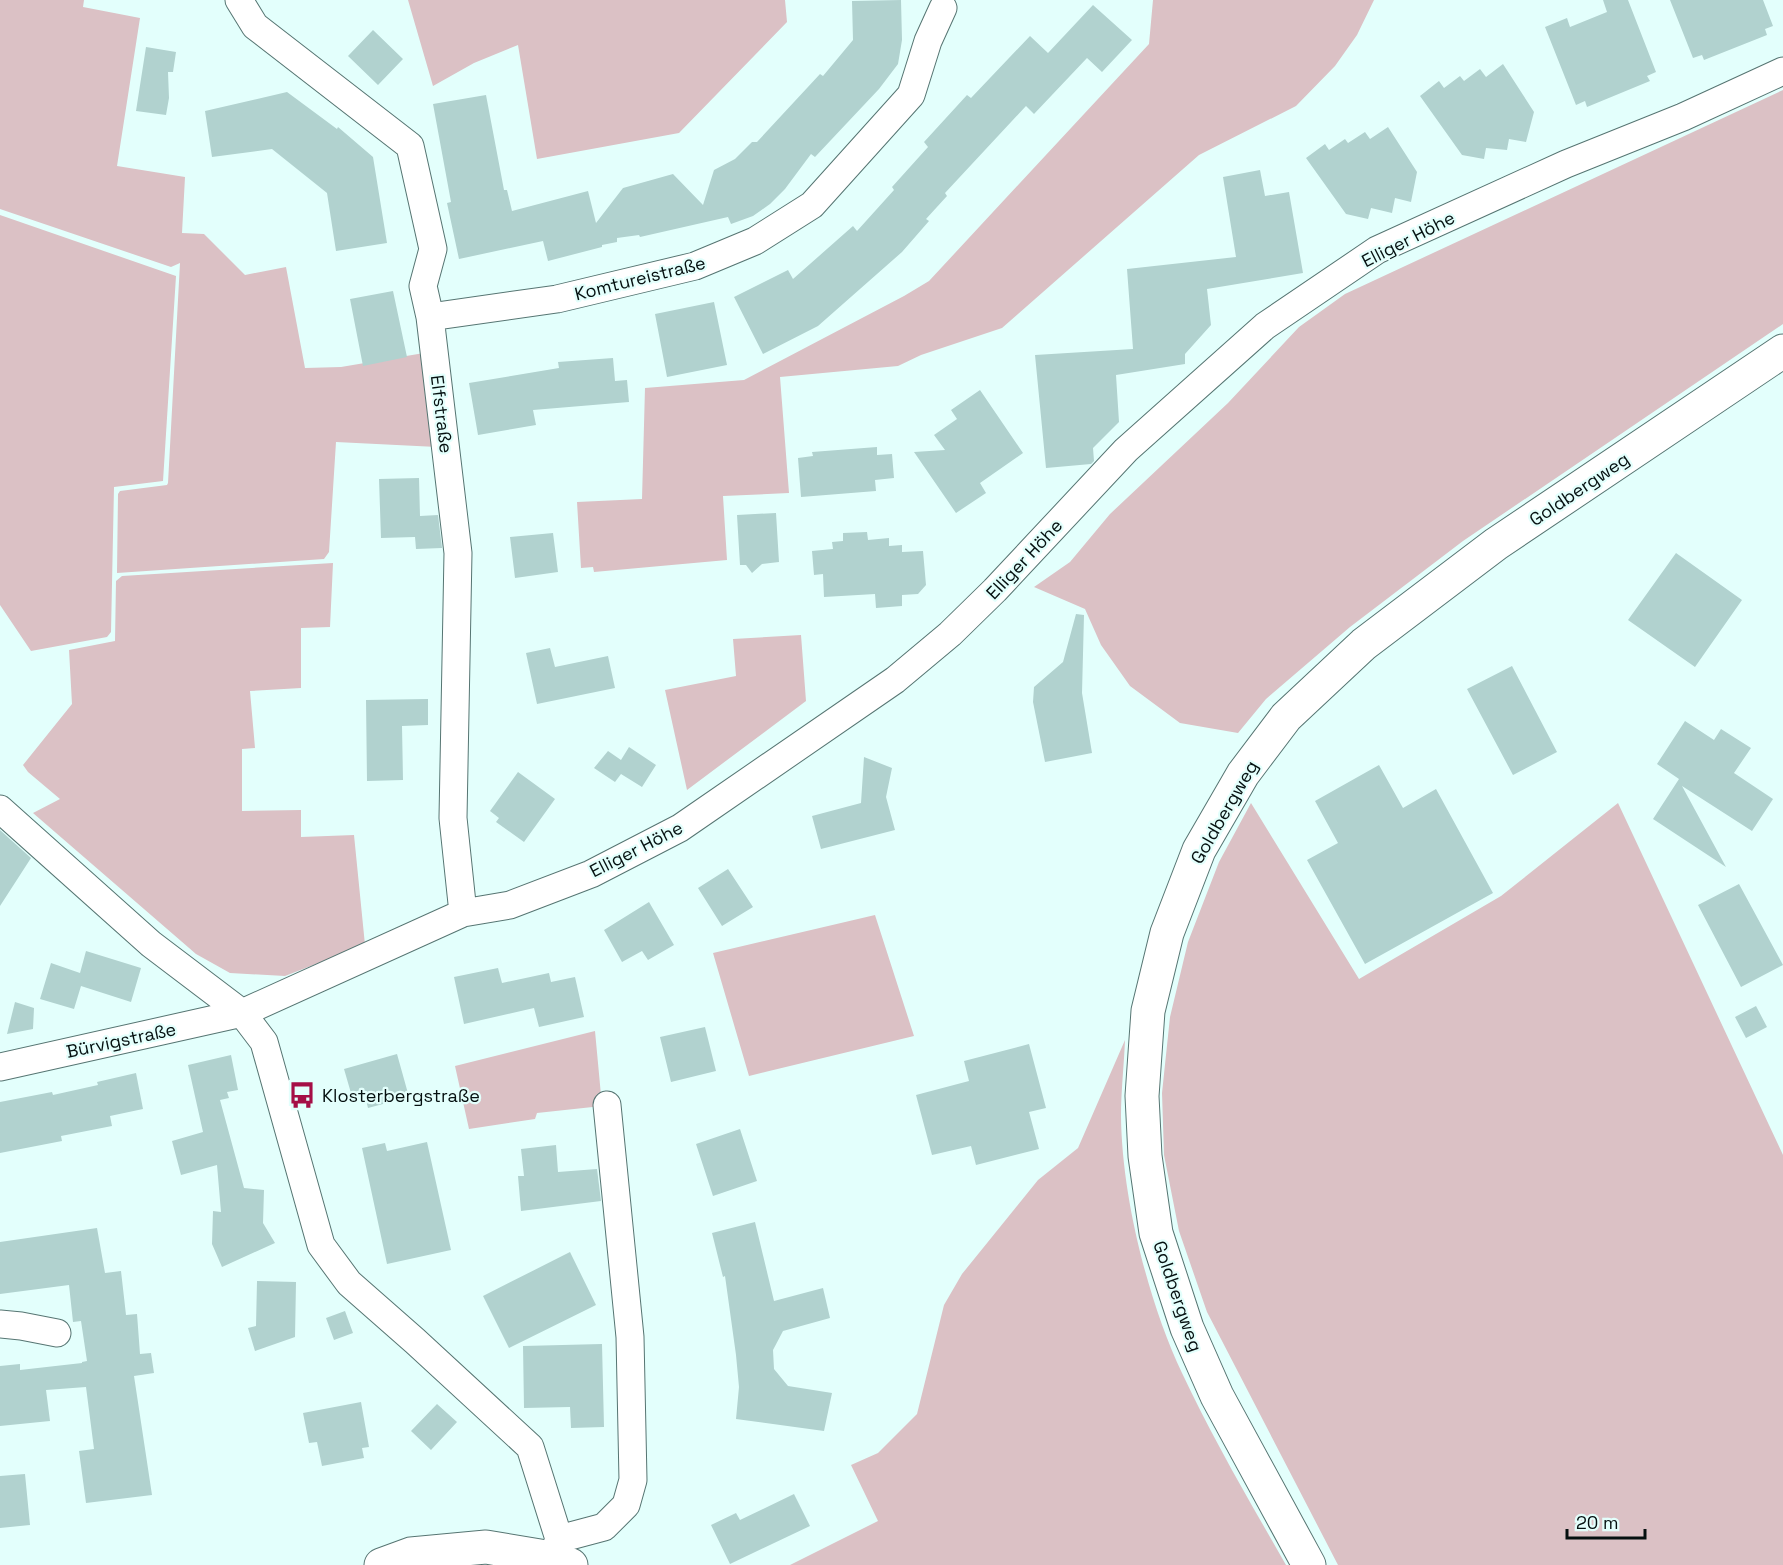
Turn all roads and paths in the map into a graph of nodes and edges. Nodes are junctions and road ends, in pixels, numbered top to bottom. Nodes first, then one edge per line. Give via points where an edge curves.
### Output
1 (239, 0) edge
2 (944, 8) dead end
3 (1783, 71) edge
4 (430, 317) junction
5 (1783, 351) edge
6 (0, 810) edge
7 (463, 913) junction
8 (242, 1013) junction
9 (0, 1067) edge
10 (607, 1105) dead end
11 (0, 1324) edge
12 (57, 1333) dead end
13 (558, 1557) edge
14 (381, 1565) edge
15 (1309, 1565) edge

1 - 4 street, Elfstraße via 255,26 410,146 432,249 423,286
2 - 4 street, Komtureistraße via 928,41 911,95 812,205 755,241 696,266 556,299
3 - 7 street, Elliger Höhe via 1377,250 1265,326 1126,450 995,590 895,680 680,828 591,874 540,894 510,905
4 - 7 street, Elfstraße via 458,553 453,818
5 - 15 street, Goldbergweg via 1496,544 1364,644 1286,717 1243,774 1191,870 1167,933 1148,1011 1142,1096 1145,1156 1156,1233 1187,1328 1217,1396
6 - 8 street via 151,944
7 - 8 street, Elliger Höhe
8 - 9 street, Bürvigstraße
8 - 13 street via 264,1042 321,1245 349,1283 530,1447
10 - 13 street via 630,1337 633,1480 626,1505 604,1527
11 - 12 street
13 - 14 street via 486,1547 411,1554

